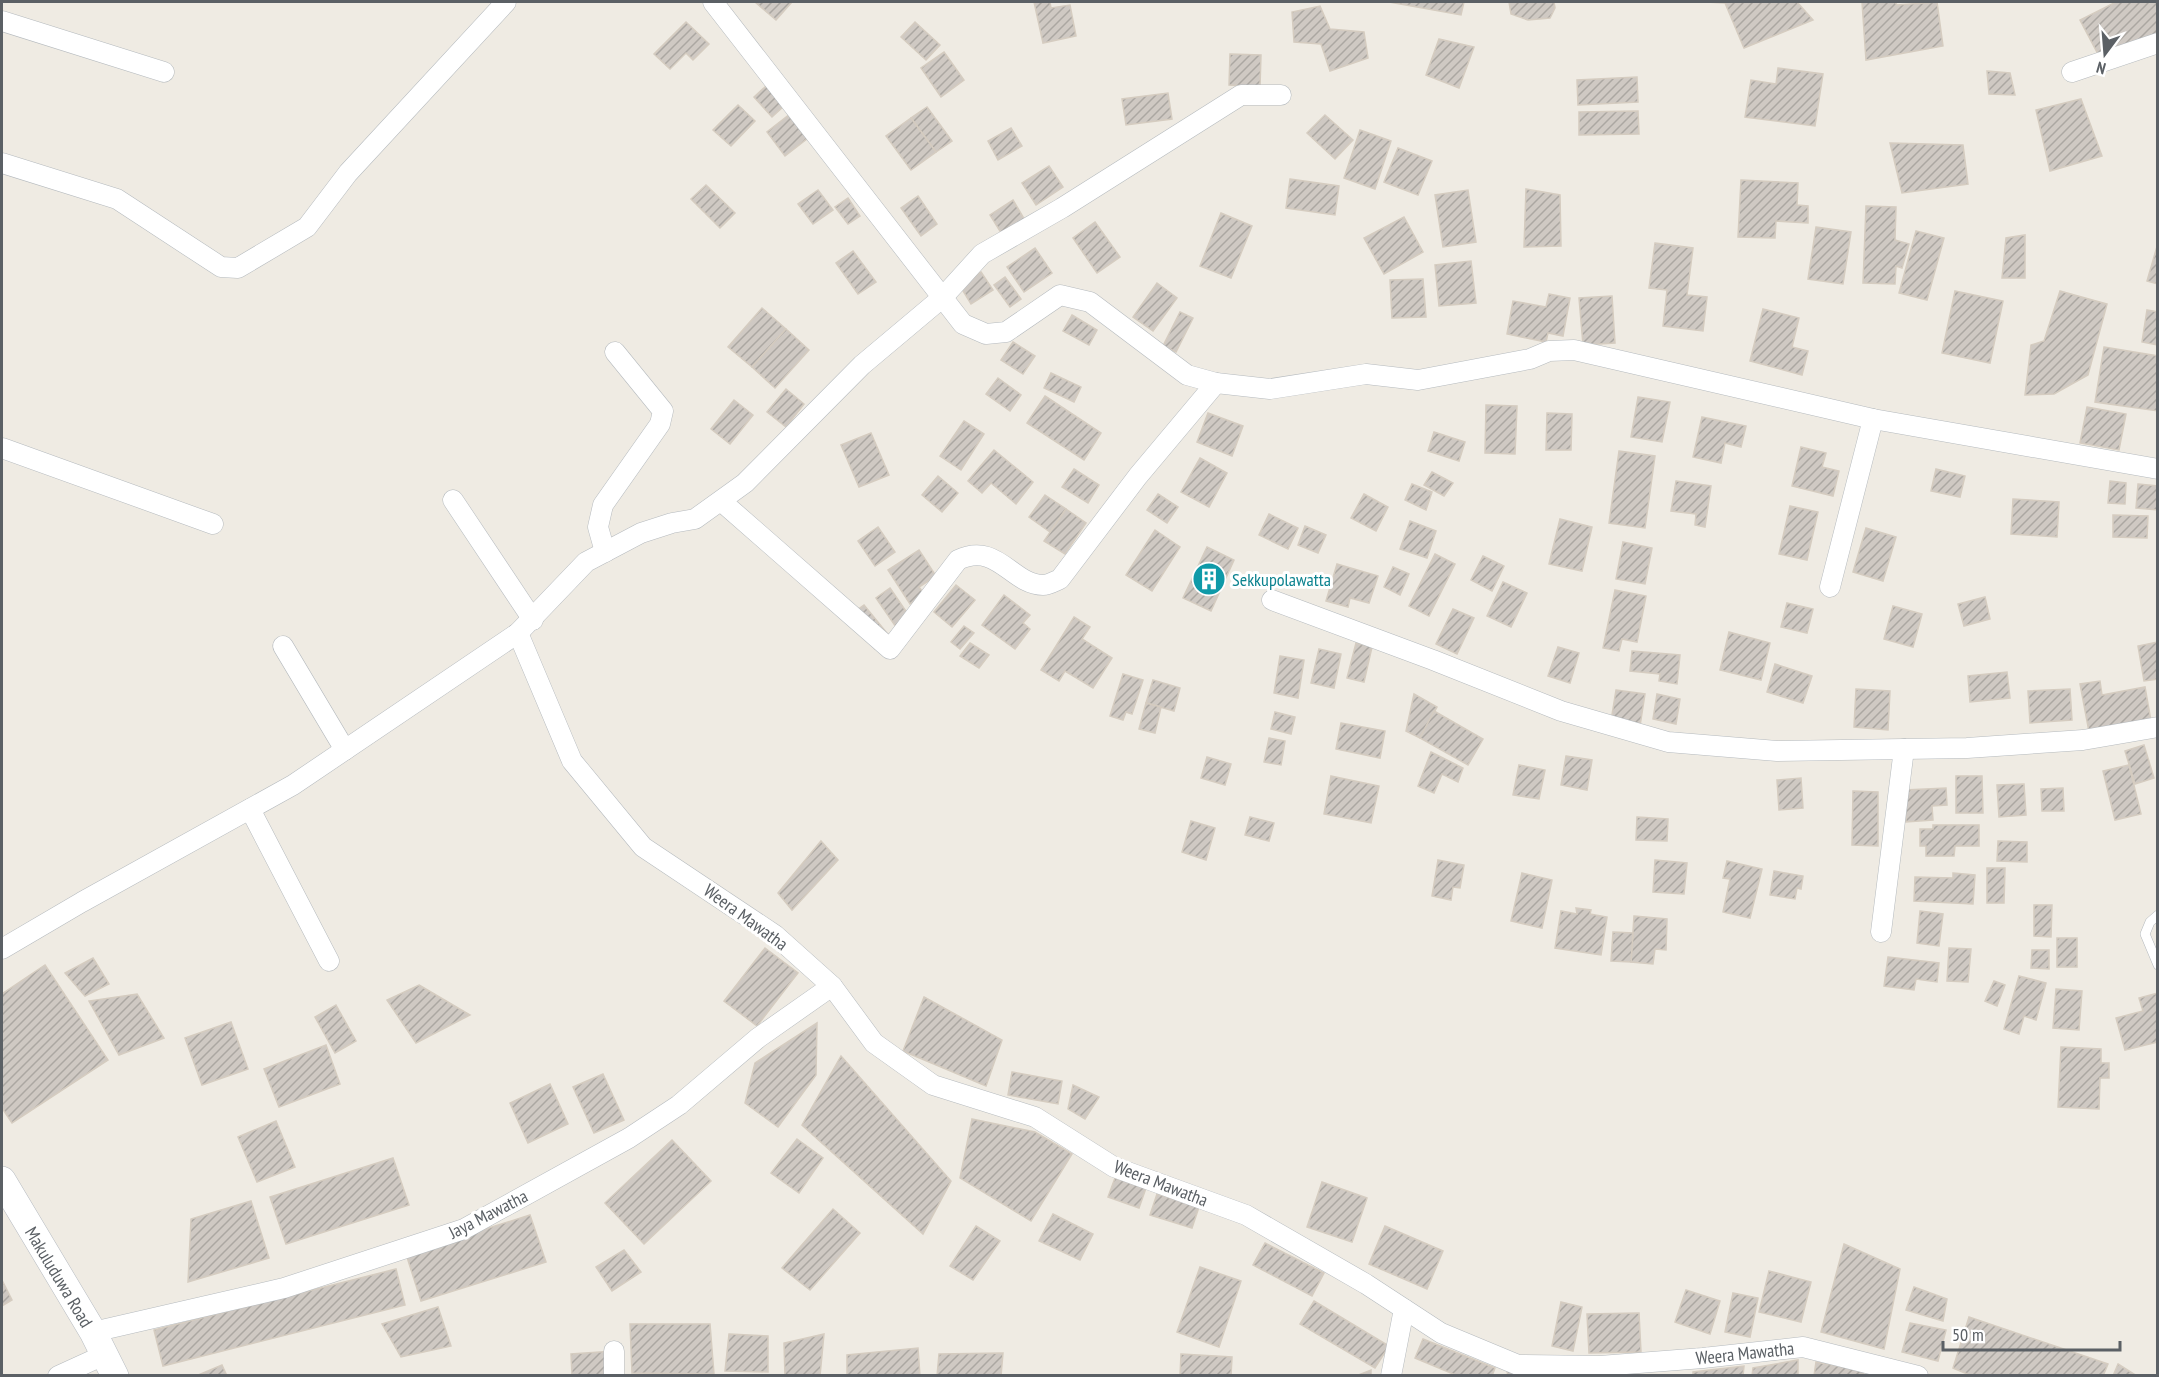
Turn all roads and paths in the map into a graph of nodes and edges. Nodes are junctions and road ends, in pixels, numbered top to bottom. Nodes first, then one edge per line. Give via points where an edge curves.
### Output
1 (506, 2) edge
2 (712, 2) edge
3 (2, 21) edge
4 (2157, 43) edge
5 (164, 72) dead end
6 (2072, 72) dead end
7 (1281, 95) dead end
8 (2, 163) edge
9 (943, 297) junction
10 (615, 352) dead end
11 (1216, 383) junction
12 (1873, 419) junction
13 (2, 448) edge
14 (2157, 469) edge
15 (453, 500) dead end
16 (721, 501) junction
17 (213, 524) dead end
18 (604, 552) junction
19 (1830, 587) dead end
20 (1272, 600) dead end
21 (533, 620) junction
22 (518, 633) junction
23 (283, 646) dead end
24 (2157, 727) edge
25 (1904, 749) junction
26 (345, 750) junction
27 (250, 809) junction
28 (2157, 915) edge
29 (1881, 932) dead end
30 (2, 949) edge
31 (329, 961) dead end
32 (2157, 965) edge
33 (832, 986) junction
34 (2, 1180) edge
35 (1404, 1309) junction
36 (614, 1351) dead end
37 (104, 1354) edge
38 (1608, 1370) edge
39 (58, 1376) edge
40 (614, 1376) edge
41 (1391, 1376) edge
42 (1918, 1376) edge

1 - 8 street via 348,173 307,227 238,268 221,267 117,199
2 - 9 street
3 - 5 street
4 - 6 street
7 - 9 street via 1240,95 982,254
9 - 11 street via 963,324 986,334 1006,332 1060,295 1090,302 1187,375
9 - 16 street via 862,365 745,483
10 - 18 street via 663,411 660,424 603,505 598,527
11 - 12 street via 1270,389 1366,374 1418,380 1549,351 1574,350
11 - 16 street via 1138,476 1060,579 1045,585 1034,584 987,556 970,554 958,560 890,649
12 - 14 street
12 - 19 street
13 - 17 street
15 - 21 street
16 - 18 street via 695,519 641,533
18 - 21 street via 586,562
20 - 25 street via 1561,711 1668,742 1777,751
21 - 22 street
22 - 26 street
22 - 33 street, Weera Mawatha via 572,761 643,847 775,934
23 - 26 street
24 - 25 street via 2083,740
25 - 29 street
26 - 27 street
27 - 30 street
27 - 31 street
28 - 32 lane via 2145,934
33 - 35 street, Weera Mawatha via 874,1043 933,1085 1035,1117 1114,1167 1246,1215
33 - 37 street, Jaya Mawatha via 758,1038 680,1105 629,1138 464,1229
34 - 37 street, Makuluduwa Road
35 - 38 street, Weera Mawatha via 1441,1333 1518,1365
35 - 41 street
36 - 40 street
37 - 39 street, Jaya Mawatha
38 - 42 street, Weera Mawatha via 1803,1347

